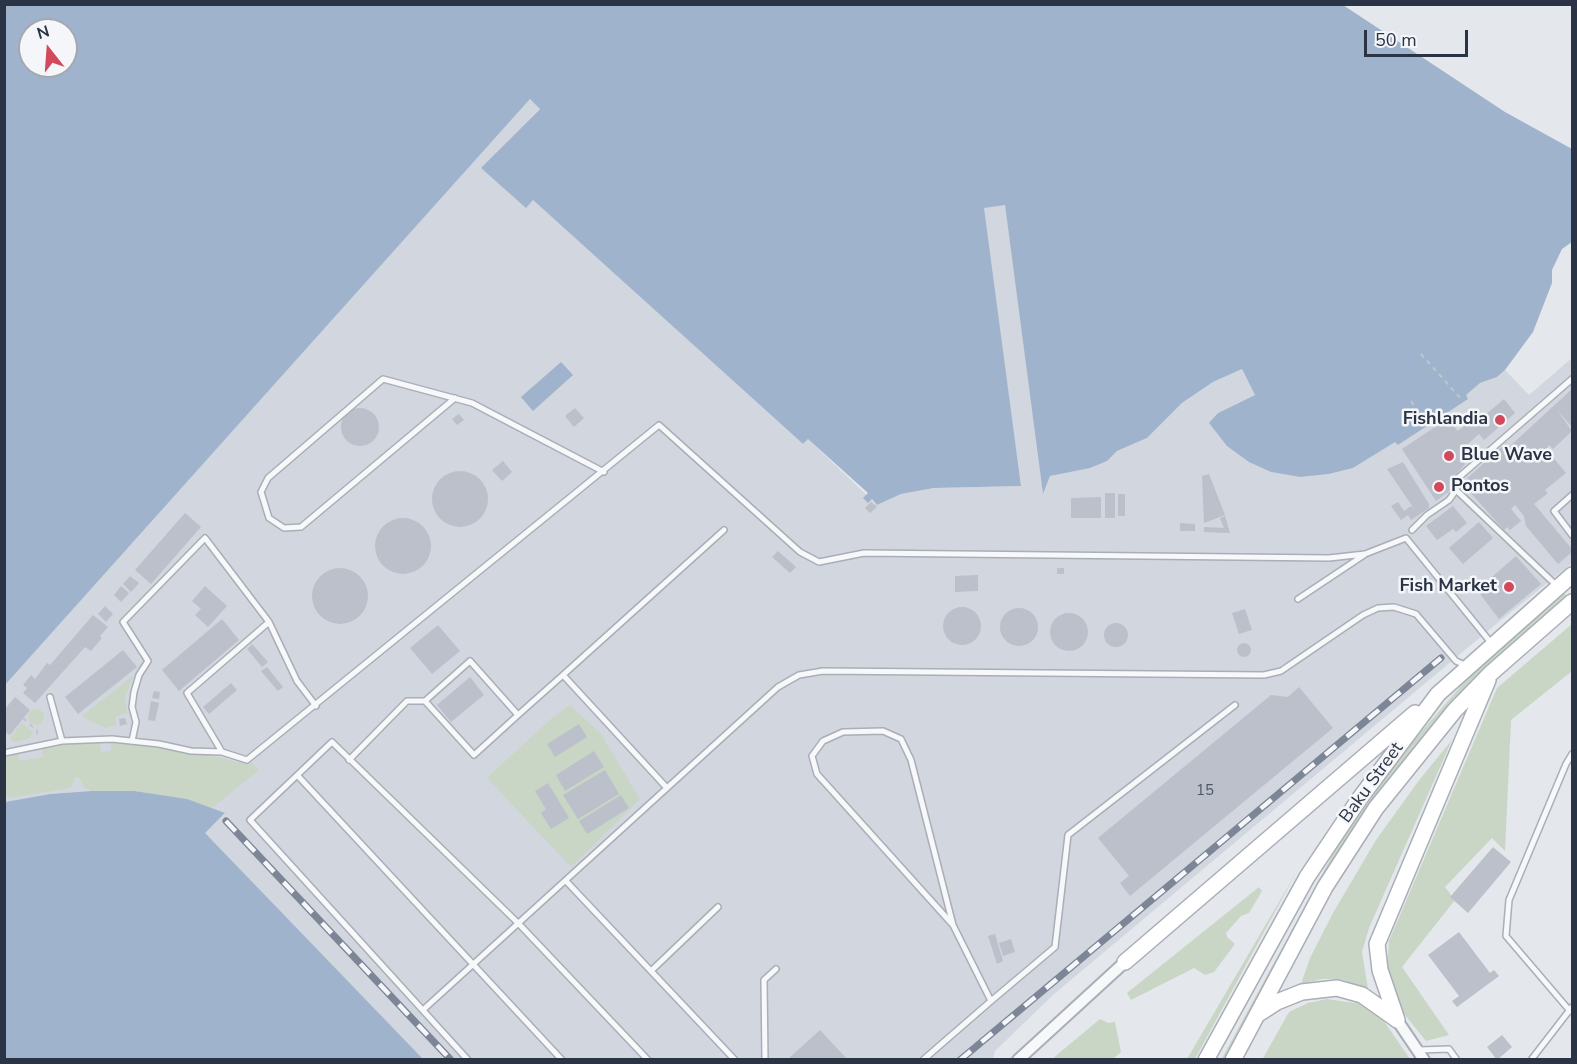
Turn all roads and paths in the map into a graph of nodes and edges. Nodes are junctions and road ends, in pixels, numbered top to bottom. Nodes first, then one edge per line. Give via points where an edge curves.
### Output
1 (1421, 354) dead end
2 (1572, 379) edge
3 (455, 398) junction
4 (1462, 400) dead end
5 (1411, 401) dead end
6 (1431, 430) dead end
7 (604, 471) junction
8 (1456, 490) junction
9 (1572, 495) edge
10 (724, 530) dead end
11 (1412, 530) dead end
12 (1572, 535) edge
13 (1365, 554) junction
14 (1572, 575) edge
15 (1558, 587) junction
16 (1298, 599) dead end
17 (1572, 602) edge
18 (269, 622) junction
19 (1493, 645) junction
20 (1469, 666) junction
21 (1490, 674) junction
22 (563, 675) junction
23 (1438, 694) junction
24 (50, 697) dead end
25 (425, 701) junction
26 (1235, 705) dead end
27 (316, 706) junction
28 (518, 715) junction
29 (23, 718) dead end
30 (62, 741) junction
31 (132, 741) junction
32 (36, 745) junction
33 (222, 752) junction
34 (4, 753) edge
35 (1572, 754) edge
36 (349, 760) junction
37 (298, 776) junction
38 (668, 788) junction
39 (566, 881) junction
40 (718, 907) dead end
41 (519, 924) junction
42 (953, 925) junction
43 (1125, 962) joint
44 (475, 964) junction
45 (776, 969) dead end
46 (651, 971) junction
47 (991, 1001) junction
48 (424, 1009) junction
49 (1571, 1009) edge
50 (1258, 1015) junction
51 (1397, 1020) junction
52 (1417, 1050) junction
53 (468, 1059) edge
54 (562, 1059) edge
55 (648, 1059) edge
56 (735, 1059) edge
57 (765, 1059) edge
58 (923, 1059) edge
59 (1018, 1059) edge
60 (1206, 1059) edge
61 (1233, 1059) edge
62 (1424, 1059) edge
63 (1457, 1059) edge
64 (1531, 1059) edge

1 - 4 path
2 - 8 lane via 1458,478
3 - 3 lane via 301,527 284,528 269,518 261,492 268,478 383,379
3 - 7 lane via 472,402
5 - 6 path
7 - 13 lane via 660,425 800,552 819,562 864,553 1329,558
7 - 27 lane
8 - 11 lane
8 - 15 lane
9 - 12 lane via 1554,511
10 - 22 lane
13 - 16 lane
13 - 19 lane via 1406,538
14 - 15 main road, Baku Street
15 - 19 main road, Baku Street
17 - 21 main road, Baku Street
18 - 27 lane via 297,681
18 - 31 lane via 205,538 123,621 148,661 134,692 136,722
18 - 33 lane via 187,693
19 - 20 main road, Baku Street
20 - 23 main road, Baku Street
20 - 38 lane via 1456,661 1416,614 1394,607 1378,608 1363,615 1281,671 1264,675 823,671 799,675 778,687
21 - 50 main road, Baku Street via 1455,710 1376,808 1325,887
21 - 51 main road via 1377,944 1380,970
22 - 28 lane
22 - 38 lane
23 - 43 main road
23 - 60 main road, Baku Street via 1307,877
24 - 30 lane
25 - 28 lane via 474,755
25 - 28 lane via 470,661
25 - 36 lane via 407,701
26 - 47 lane via 1068,835 1055,947
27 - 33 lane via 247,760
29 - 32 path via 37,731
30 - 31 lane
30 - 32 lane
31 - 33 lane
32 - 34 lane
35 - 49 lane via 1509,900 1506,936
36 - 37 lane via 332,742
36 - 41 lane
37 - 44 lane
37 - 48 lane via 250,820
38 - 39 lane
39 - 41 lane
39 - 46 lane
40 - 46 lane
41 - 44 lane
41 - 55 lane
42 - 42 lane via 817,774 812,756 823,741 843,732 883,730 901,739 911,760
42 - 47 lane
43 - 59 street
44 - 48 lane
44 - 54 lane
45 - 57 lane via 764,980
46 - 56 lane
47 - 58 lane
48 - 53 lane
49 - 64 lane
50 - 51 main road via 1276,1002 1302,992 1337,988 1362,995
50 - 61 main road, Baku Street
51 - 52 street
52 - 62 street
52 - 63 lane via 1449,1049

